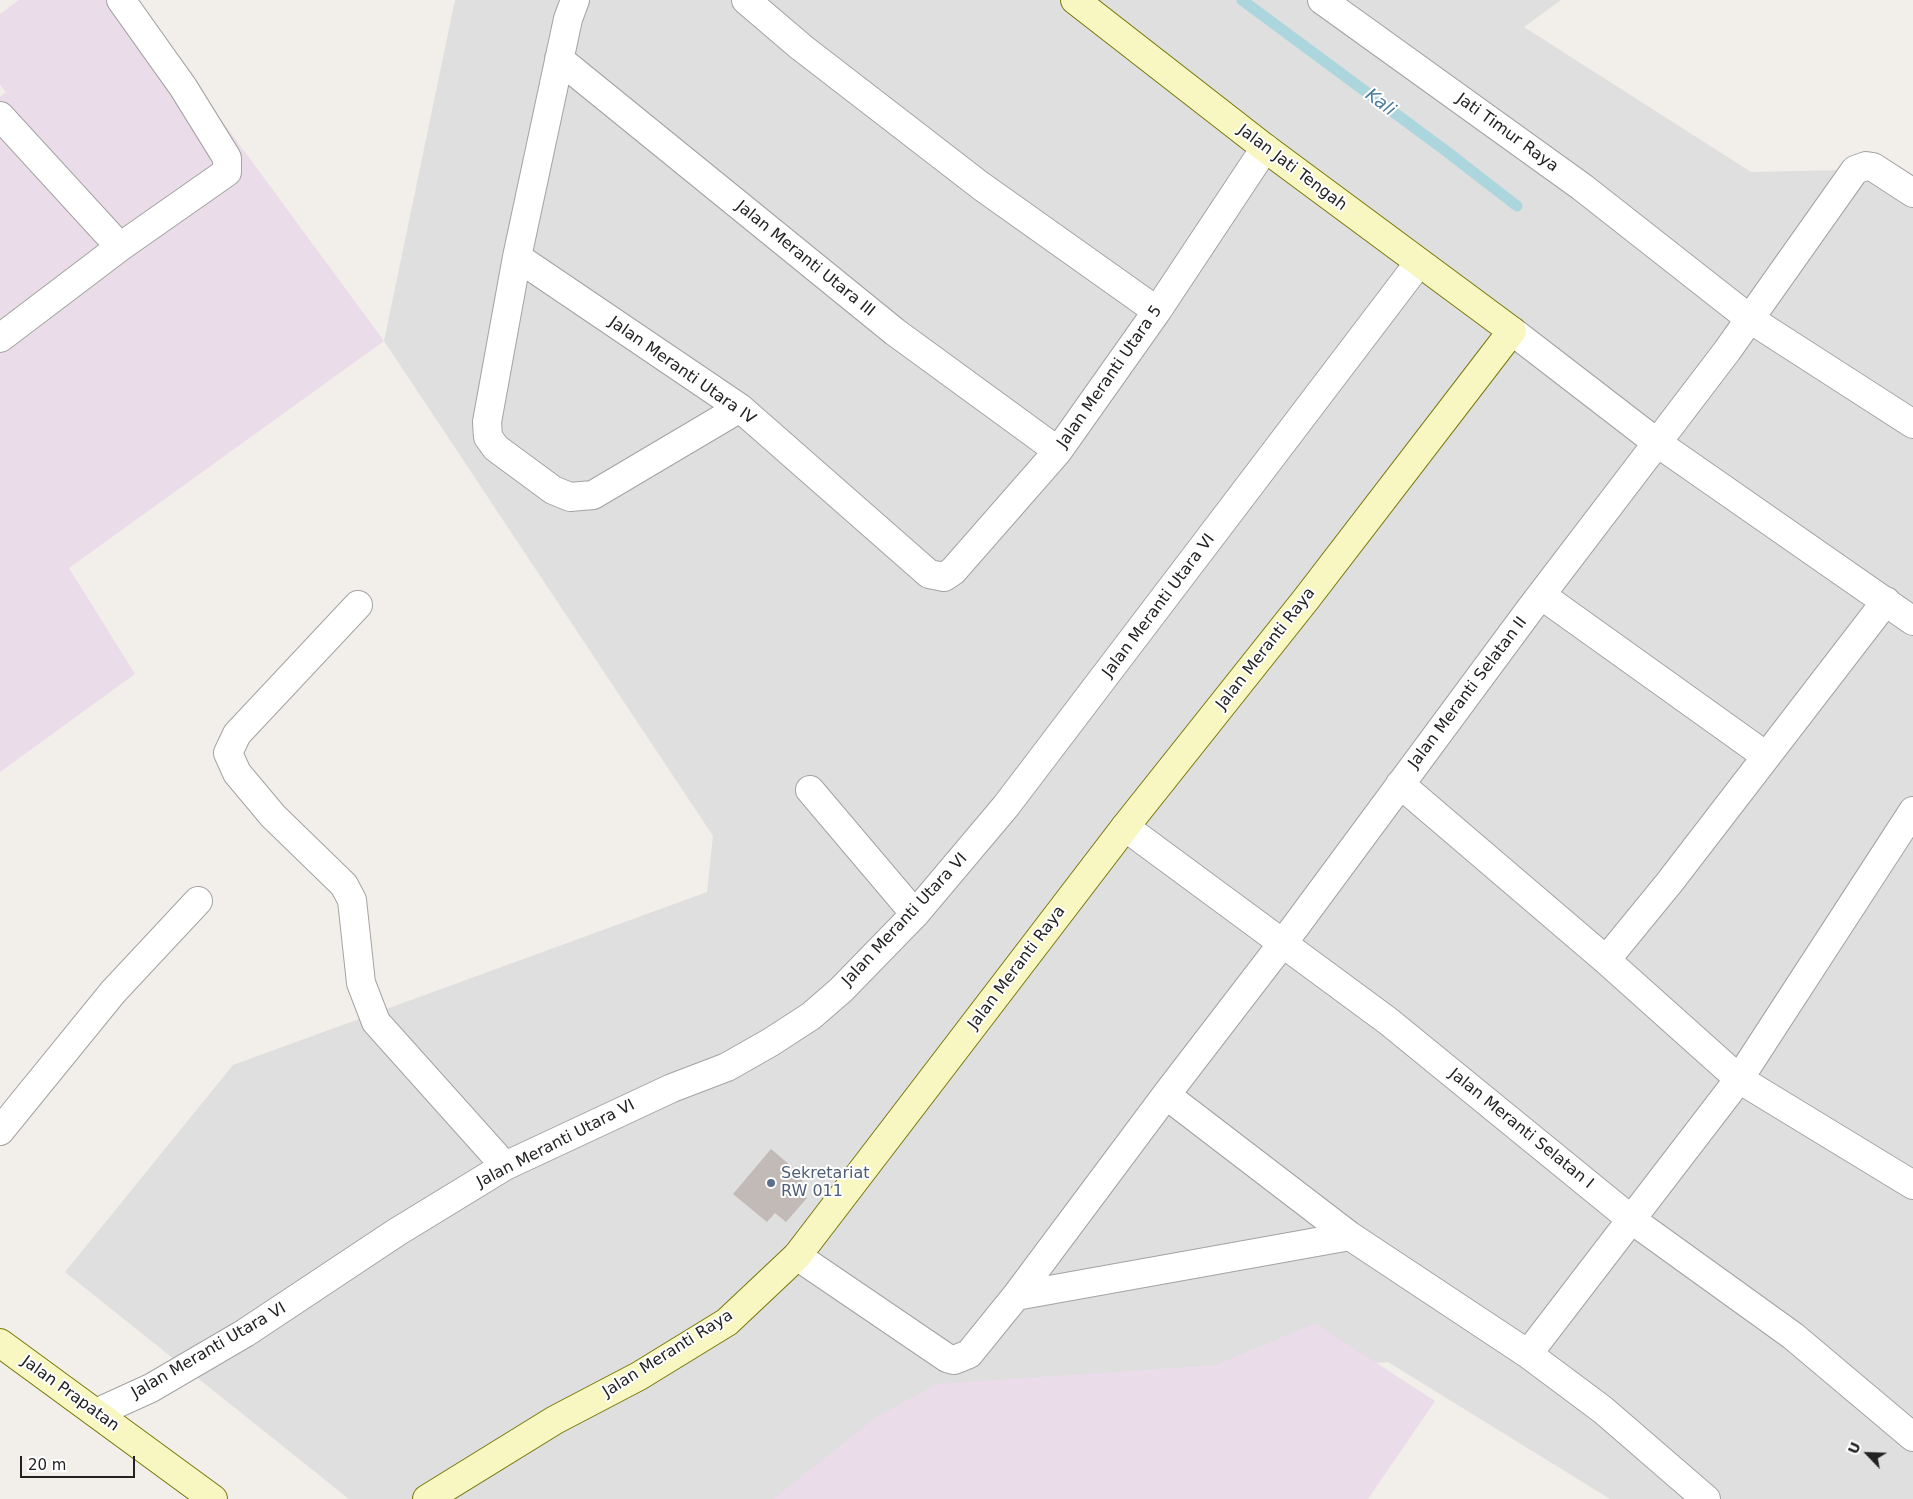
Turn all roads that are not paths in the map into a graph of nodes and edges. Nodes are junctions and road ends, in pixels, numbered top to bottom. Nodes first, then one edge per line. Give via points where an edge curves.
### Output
1 (120, 0) edge
2 (575, 0) edge
3 (746, 0) edge
4 (1075, 0) edge
5 (1322, 0) edge
6 (559, 59) junction
7 (0, 116) edge
8 (1265, 148) junction
9 (1913, 193) edge
10 (120, 247) junction
11 (517, 257) junction
12 (1418, 264) junction
13 (1157, 311) junction
14 (1750, 319) junction
15 (1512, 331) junction
16 (0, 338) edge
17 (740, 408) junction
18 (1913, 424) edge
19 (1656, 442) junction
20 (1058, 451) junction
21 (929, 574) joint
22 (1541, 596) junction
23 (1886, 601) junction
24 (358, 605) dead end
25 (1913, 621) edge
26 (1766, 756) junction
27 (1400, 784) junction
28 (810, 790) dead end
29 (1913, 811) edge
30 (1125, 827) junction
31 (198, 901) dead end
32 (915, 914) junction
33 (1281, 944) junction
34 (1606, 960) junction
35 (1739, 1079) junction
36 (1166, 1095) junction
37 (0, 1131) edge
38 (505, 1166) junction
39 (1911, 1179) edge
40 (1632, 1220) junction
41 (1350, 1236) junction
42 (797, 1256) junction
43 (1016, 1296) junction
44 (0, 1343) edge
45 (1528, 1354) junction
46 (96, 1412) junction
47 (1913, 1437) edge
48 (213, 1499) edge
49 (428, 1499) edge
50 (1706, 1499) edge

1 - 10 street via 183,87 228,164 222,177
2 - 6 street
3 - 13 street via 801,47 981,186
4 - 8 street, Jalan Jati Tengah
5 - 14 street, Jati Timur Raya via 1582,187
6 - 11 street
6 - 20 street, Jalan Meranti Utara III via 895,332
7 - 10 street
8 - 12 street, Jalan Jati Tengah
8 - 13 street, Jalan Meranti Utara 5
9 - 14 street, Jalan Meranti Selatan II via 1873,167 1855,170
10 - 16 street
11 - 17 street, Jalan Meranti Utara IV
11 - 17 street via 487,422 488,437 496,448 553,490 570,497 593,495
12 - 15 street, Jalan Jati Tengah
12 - 32 street, Jalan Meranti Utara VI via 1006,806
13 - 20 street, Jalan Meranti Utara 5
14 - 18 street, Jati Timur Raya
14 - 19 street, Jalan Meranti Selatan II
15 - 19 street
15 - 30 street, Jalan Meranti Raya via 1307,598
17 - 21 street, Jalan Meranti Utara IV
19 - 22 street, Jalan Meranti Selatan II
19 - 23 street
20 - 21 street, Jalan Meranti Utara 5 via 953,571 944,577
22 - 26 street
22 - 27 street, Jalan Meranti Selatan II
23 - 25 street
23 - 26 street
24 - 38 street via 237,734 228,753 237,773 273,816 344,885 352,900 361,983 376,1022
26 - 34 street via 1670,883
27 - 33 street, Jalan Meranti Selatan II
27 - 34 street
28 - 32 street
29 - 35 street
30 - 33 street, Jalan Meranti Selatan I
30 - 42 street, Jalan Meranti Raya
31 - 37 street via 114,992
32 - 38 street, Jalan Meranti Utara VI via 841,990 811,1016 771,1042 727,1067 672,1088
33 - 36 street, Jalan Meranti Selatan II
33 - 40 street, Jalan Meranti Selatan I via 1388,1021
34 - 35 street
35 - 39 street
35 - 40 street
36 - 41 street
36 - 43 street, Jalan Meranti Selatan II
38 - 46 street, Jalan Meranti Utara VI via 397,1232 245,1333 151,1388
40 - 45 street
40 - 47 street, Jalan Meranti Selatan I via 1794,1336
41 - 43 street
41 - 45 street
42 - 43 street, Jalan Meranti Selatan II via 954,1360 969,1354
42 - 49 street, Jalan Meranti Raya via 727,1322 639,1376 555,1420
44 - 46 street, Jalan Prapatan
45 - 50 street via 1602,1410
46 - 48 street, Jalan Prapatan

